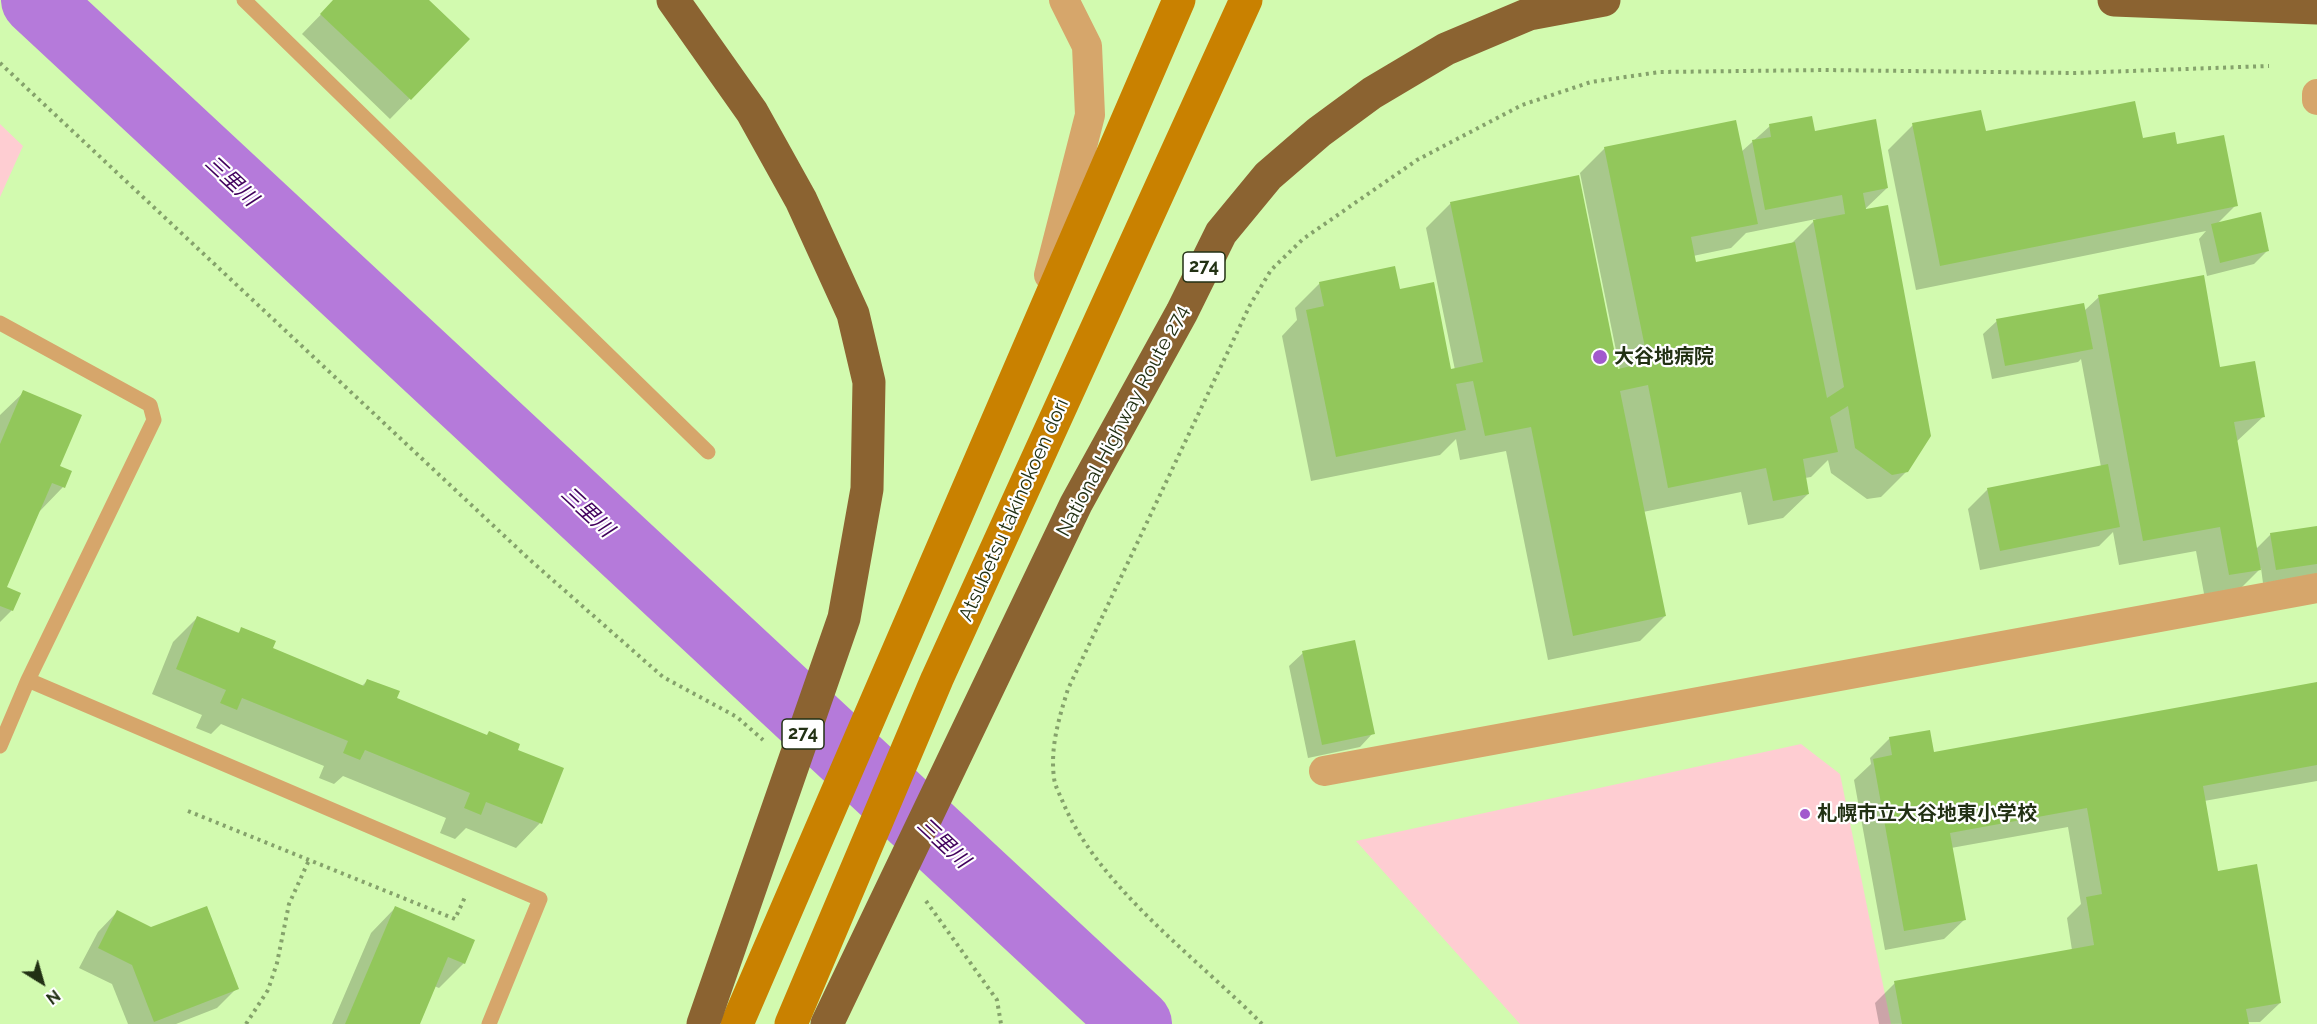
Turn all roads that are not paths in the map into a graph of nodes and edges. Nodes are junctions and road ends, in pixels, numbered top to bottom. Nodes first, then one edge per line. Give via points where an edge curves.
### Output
1 (244, 0) edge
2 (673, 0) edge
3 (1064, 0) edge
4 (1179, 0) edge
5 (1246, 0) edge
6 (1604, 0) edge
7 (2114, 0) edge
8 (2317, 8) edge
9 (2317, 94) edge
10 (2317, 100) edge
11 (0, 324) edge
12 (1031, 345) junction
13 (708, 452) dead end
14 (2317, 588) edge
15 (28, 680) junction
16 (0, 746) edge
17 (1324, 771) dead end
18 (489, 1024) edge
19 (703, 1024) edge
20 (737, 1024) edge
21 (791, 1024) edge
22 (827, 1024) edge

1 - 13 lane
2 - 19 highway, 274 via 752,112 801,200 853,314 869,382 867,489 844,618
3 - 12 street via 1087,46 1090,115
4 - 12 main road
5 - 21 main road, Atsubetsu takinokoen dori via 937,679
6 - 22 highway, National Highway Route 274 / 274 via 1529,14 1446,49 1372,93 1268,176 1221,233 1076,504
7 - 8 highway
9 - 10 street
11 - 15 lane via 150,405 154,420
12 - 20 main road
14 - 17 street
15 - 16 lane
15 - 18 lane via 540,899

